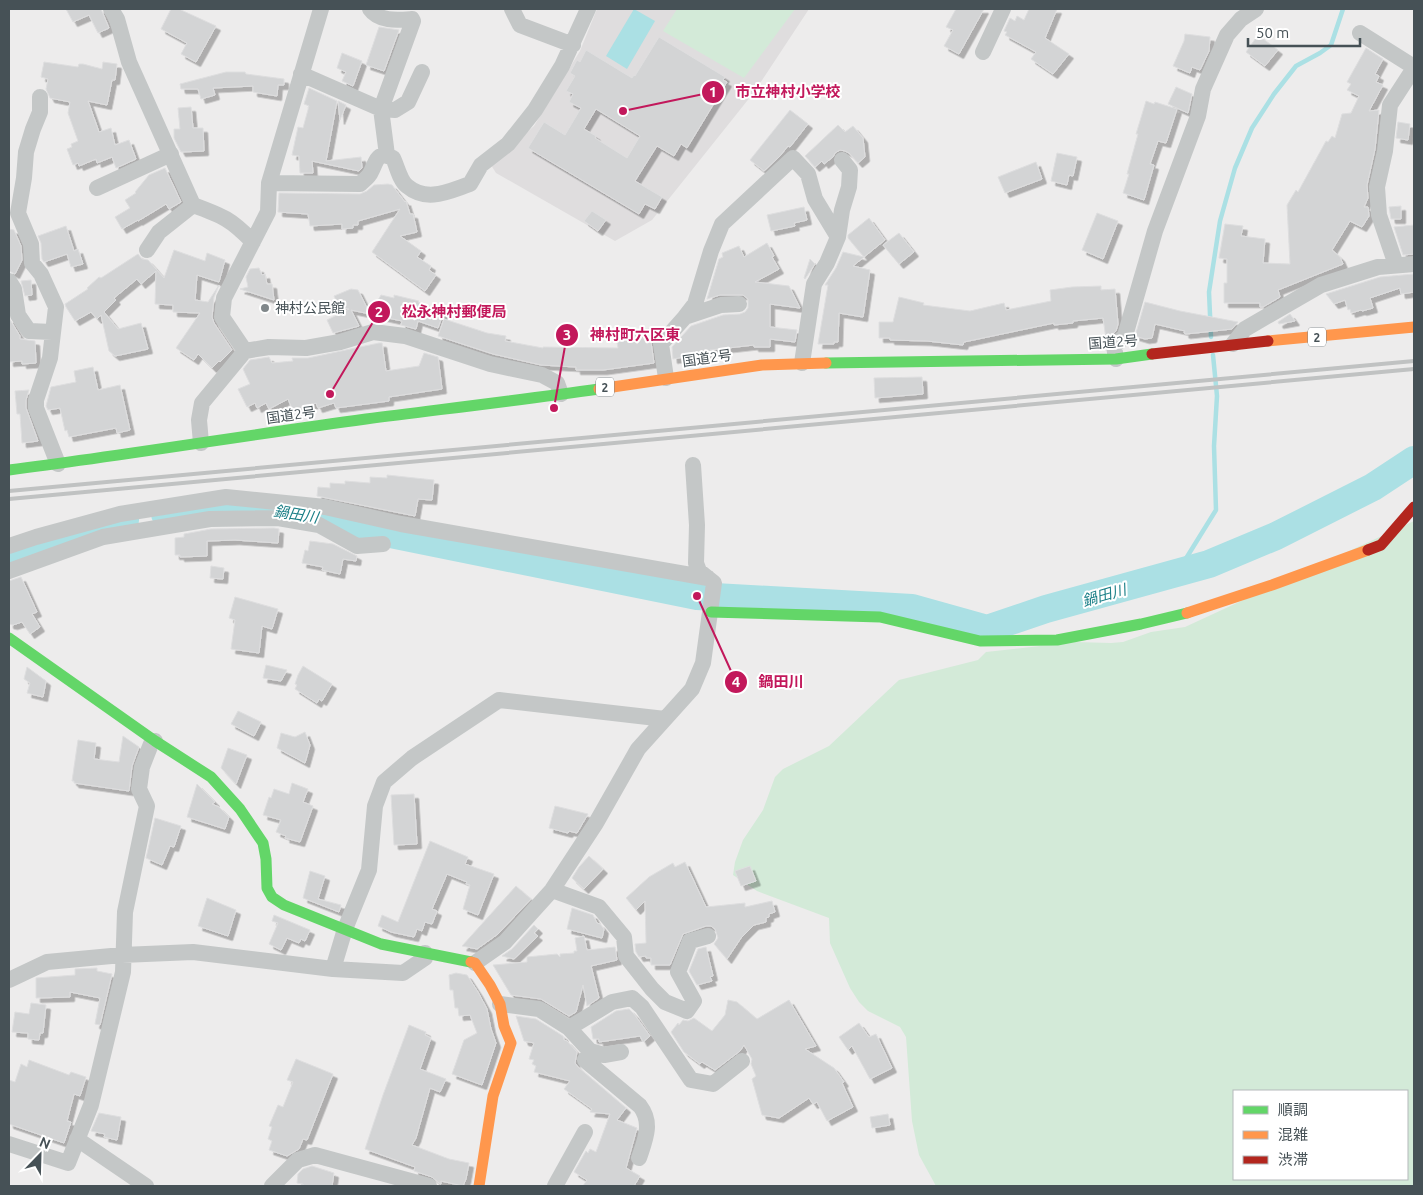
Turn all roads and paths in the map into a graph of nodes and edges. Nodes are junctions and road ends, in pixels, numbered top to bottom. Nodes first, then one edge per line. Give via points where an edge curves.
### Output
1 (111, 9) edge
2 (321, 9) edge
3 (370, 9) edge
4 (512, 9) edge
5 (588, 9) edge
6 (1004, 9) edge
7 (1256, 9) edge
8 (1360, 33) dead end
9 (573, 45) junction
10 (983, 52) dead end
11 (1414, 67) edge
12 (422, 72) dead end
13 (301, 74) junction
14 (40, 97) dead end
15 (381, 109) junction
16 (170, 154) junction
17 (387, 155) junction
18 (842, 160) dead end
19 (269, 183) junction
20 (98, 188) dead end
21 (194, 205) junction
22 (13, 215) edge
23 (838, 237) junction
24 (253, 242) junction
25 (148, 250) dead end
26 (1414, 264) edge
27 (1396, 265) junction
28 (9, 281) edge
29 (738, 304) dead end
30 (684, 317) junction
31 (1414, 327) edge
32 (52, 332) junction
33 (1226, 345) junction
34 (245, 351) junction
35 (1116, 359) junction
36 (802, 363) junction
37 (666, 378) junction
38 (561, 394) junction
39 (201, 443) junction
40 (58, 464) junction
41 (693, 465) dead end
42 (9, 470) edge
43 (236, 498) junction
44 (1414, 507) edge
45 (240, 519) junction
46 (383, 544) dead end
47 (9, 546) edge
48 (9, 571) edge
49 (711, 580) junction
50 (711, 610) junction
51 (9, 638) edge
52 (666, 719) junction
53 (155, 741) junction
54 (552, 890) junction
55 (345, 929) junction
56 (708, 936) dead end
57 (425, 953) junction
58 (122, 955) junction
59 (475, 963) junction
60 (333, 969) junction
61 (9, 980) edge
62 (652, 990) junction
63 (632, 998) junction
64 (500, 1004) junction
65 (569, 1028) junction
66 (590, 1051) junction
67 (621, 1052) dead end
68 (742, 1061) dead end
69 (585, 1132) dead end
70 (77, 1139) junction
71 (9, 1144) edge
72 (638, 1158) dead end
73 (146, 1186) edge
74 (272, 1186) edge
75 (429, 1186) edge
76 (479, 1186) edge
77 (555, 1186) edge

1 - 16 street via 129,62
2 - 13 street
3 - 15 street via 374,14 392,20 413,21
4 - 9 street via 520,25
5 - 9 street
6 - 10 street
7 - 35 street via 1241,19 1227,35 1203,89 1198,116 1155,231 1124,336 1114,346
8 - 11 street
9 - 17 street via 535,110 508,144 481,166 470,184 434,196 422,194 406,185 393,158
11 - 27 street via 1390,105 1377,187 1379,215
12 - 15 street via 408,102 395,110
13 - 15 street
13 - 19 street
14 - 22 street via 40,112 26,152 24,178
15 - 17 street
16 - 20 street
16 - 21 street
17 - 19 street via 374,161 371,174 360,184
18 - 23 street via 850,170
19 - 24 street via 268,212
21 - 24 street via 222,215
21 - 25 street via 159,232
22 - 32 street via 31,244 32,263 41,274 56,307
23 - 30 street via 815,199 808,174 793,158 722,224 695,304
23 - 36 street via 814,284
24 - 34 street via 224,298 222,317
26 - 27 street
27 - 33 street via 1378,267 1321,285 1245,329
28 - 32 street via 14,289 18,315 29,331
29 - 30 street via 721,305
30 - 37 street via 662,344
31 - 33 main road, 国道2号 / 2
32 - 40 street via 50,358 36,408
33 - 35 main road, 国道2号 / 2
34 - 38 street via 269,347 306,348 373,332 405,336 490,364 542,375 557,383
34 - 39 street via 202,404 199,420
35 - 36 main road, 国道2号 / 2
36 - 37 main road, 国道2号 / 2
37 - 38 main road, 国道2号 / 2
38 - 39 main road, 国道2号 / 2
39 - 40 main road, 国道2号 / 2
40 - 42 main road, 国道2号 / 2
41 - 49 street via 696,563 699,571
43 - 45 street
43 - 47 street via 120,514
43 - 49 street via 326,507 401,524
44 - 50 main road via 1381,545 1189,612 1058,640 980,641 880,617
45 - 46 street via 278,518 318,525 356,546
45 - 48 street via 201,520 104,537
49 - 50 street
50 - 52 street via 703,663 692,689
51 - 53 main road
52 - 54 street via 638,749 596,823
52 - 55 street via 499,700 412,758 384,782 375,806 369,870
53 - 55 main road via 211,777 240,809 263,843 267,888 272,897 284,905
53 - 58 street via 142,767 140,789 147,806 125,912
54 - 59 street via 505,942
54 - 62 street via 599,907 624,937 626,956
55 - 57 main road via 381,944
55 - 60 street
56 - 62 street via 690,941 678,972 694,1001 686,1011 666,1002
57 - 59 main road
57 - 60 street via 425,958 403,973
58 - 60 street via 193,952
58 - 61 street via 47,962
58 - 70 street via 122,972 93,1096
59 - 64 main road
62 - 63 street
63 - 65 street via 612,1002
63 - 68 street via 691,1080 713,1084
64 - 65 street via 539,1009
64 - 76 main road via 511,1043 493,1096
65 - 66 street
66 - 67 street via 604,1055
66 - 72 street via 585,1060 646,1114 648,1130
69 - 77 street
70 - 71 street via 68,1163
70 - 73 street
74 - 75 street via 298,1160 315,1155

